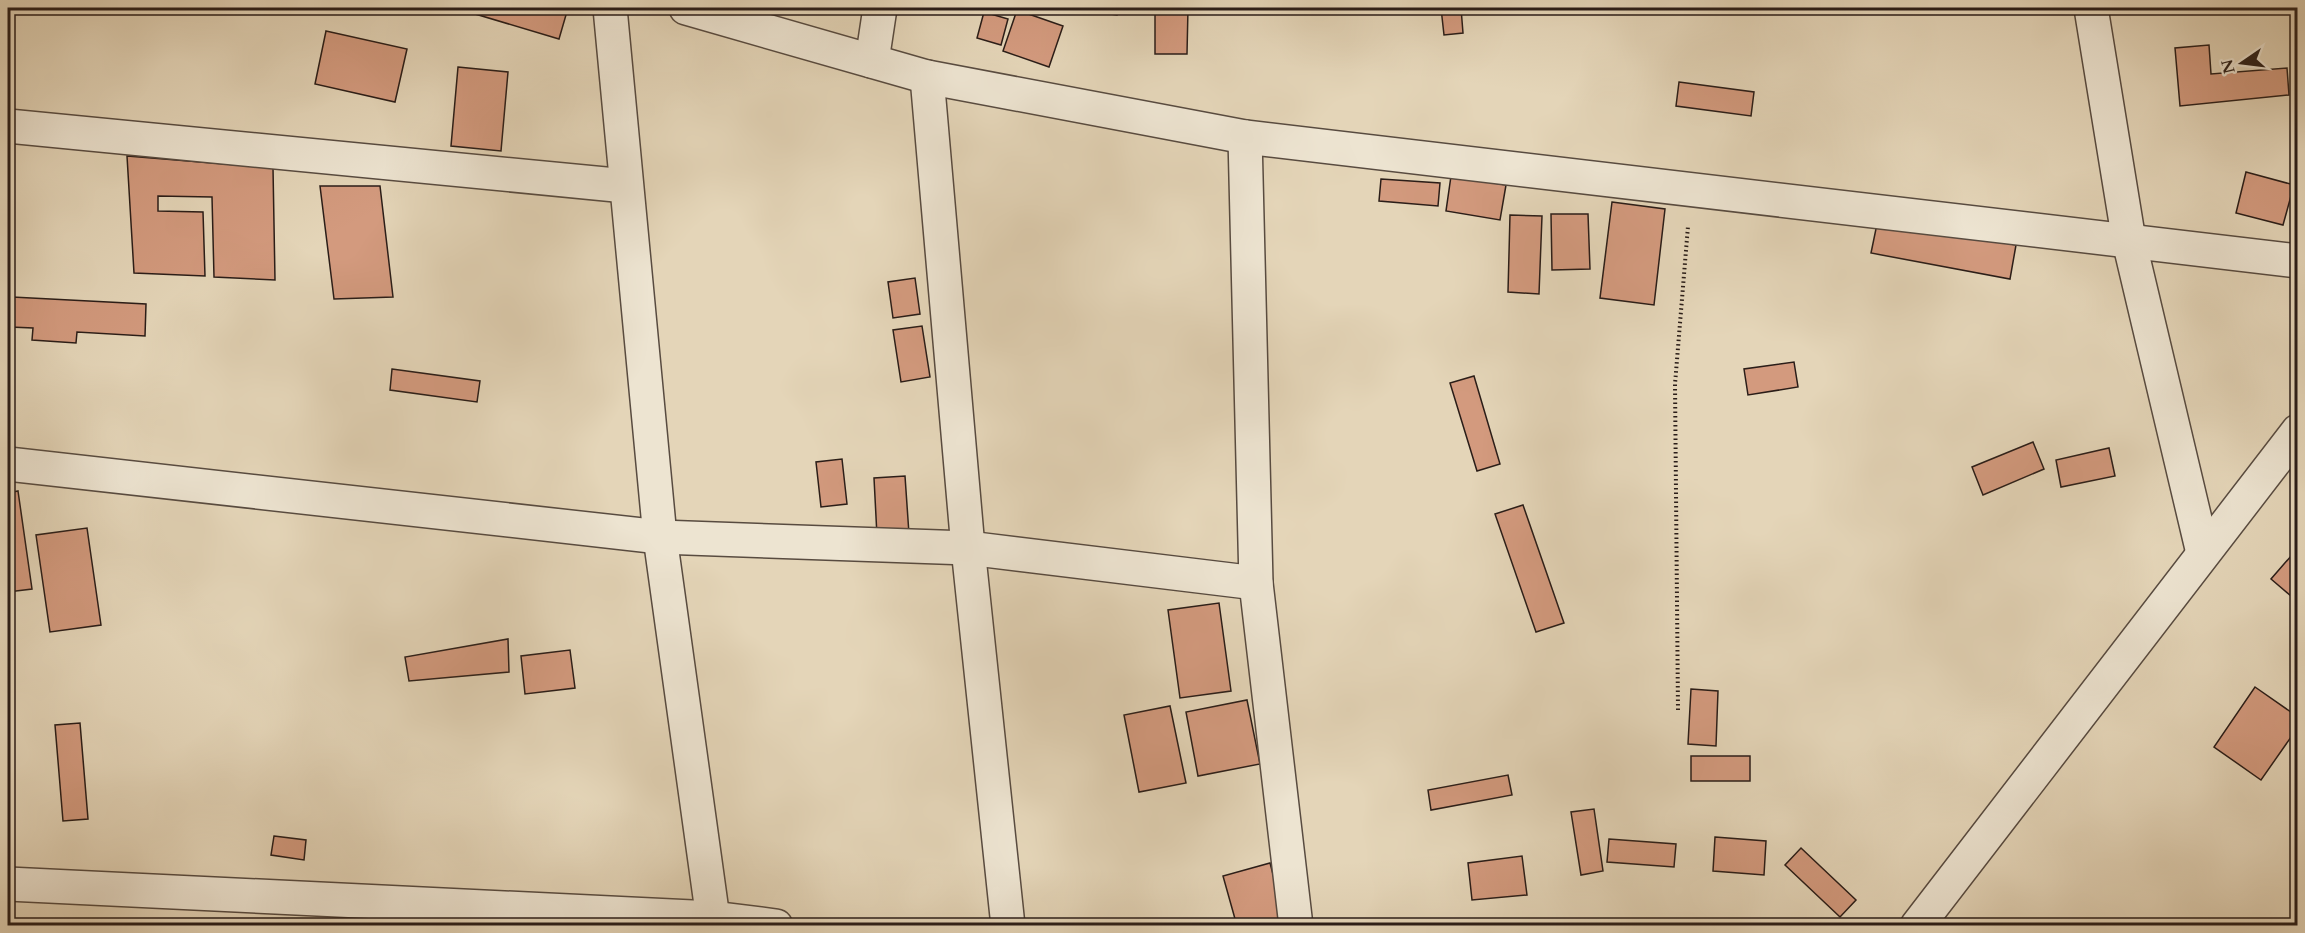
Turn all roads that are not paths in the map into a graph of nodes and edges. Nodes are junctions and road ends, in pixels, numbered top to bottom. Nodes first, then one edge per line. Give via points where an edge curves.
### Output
1 (610, 8) edge
2 (686, 8) edge
3 (880, 8) edge
4 (2091, 8) edge
5 (872, 61) junction
6 (927, 77) junction
7 (8, 126) edge
8 (1245, 137) junction
9 (626, 186) junction
10 (2128, 241) junction
11 (2298, 261) edge
12 (2298, 430) edge
13 (8, 464) edge
14 (660, 537) junction
15 (968, 548) junction
16 (2203, 553) junction
17 (1256, 583) junction
18 (8, 884) edge
19 (291, 912) edge
20 (713, 922) edge
21 (776, 926) edge
22 (1008, 926) edge
23 (1296, 926) edge
24 (1917, 926) edge

1 - 9 street
2 - 5 street
3 - 5 street
4 - 10 street
5 - 6 street
6 - 8 street
6 - 15 street
7 - 9 street
8 - 10 street
8 - 17 street
9 - 14 street
10 - 11 street
10 - 16 street
12 - 16 street
13 - 14 street
14 - 15 street
14 - 20 street
15 - 17 street
15 - 22 street
16 - 24 street
17 - 23 street
18 - 19 street
19 - 20 street
20 - 21 street

